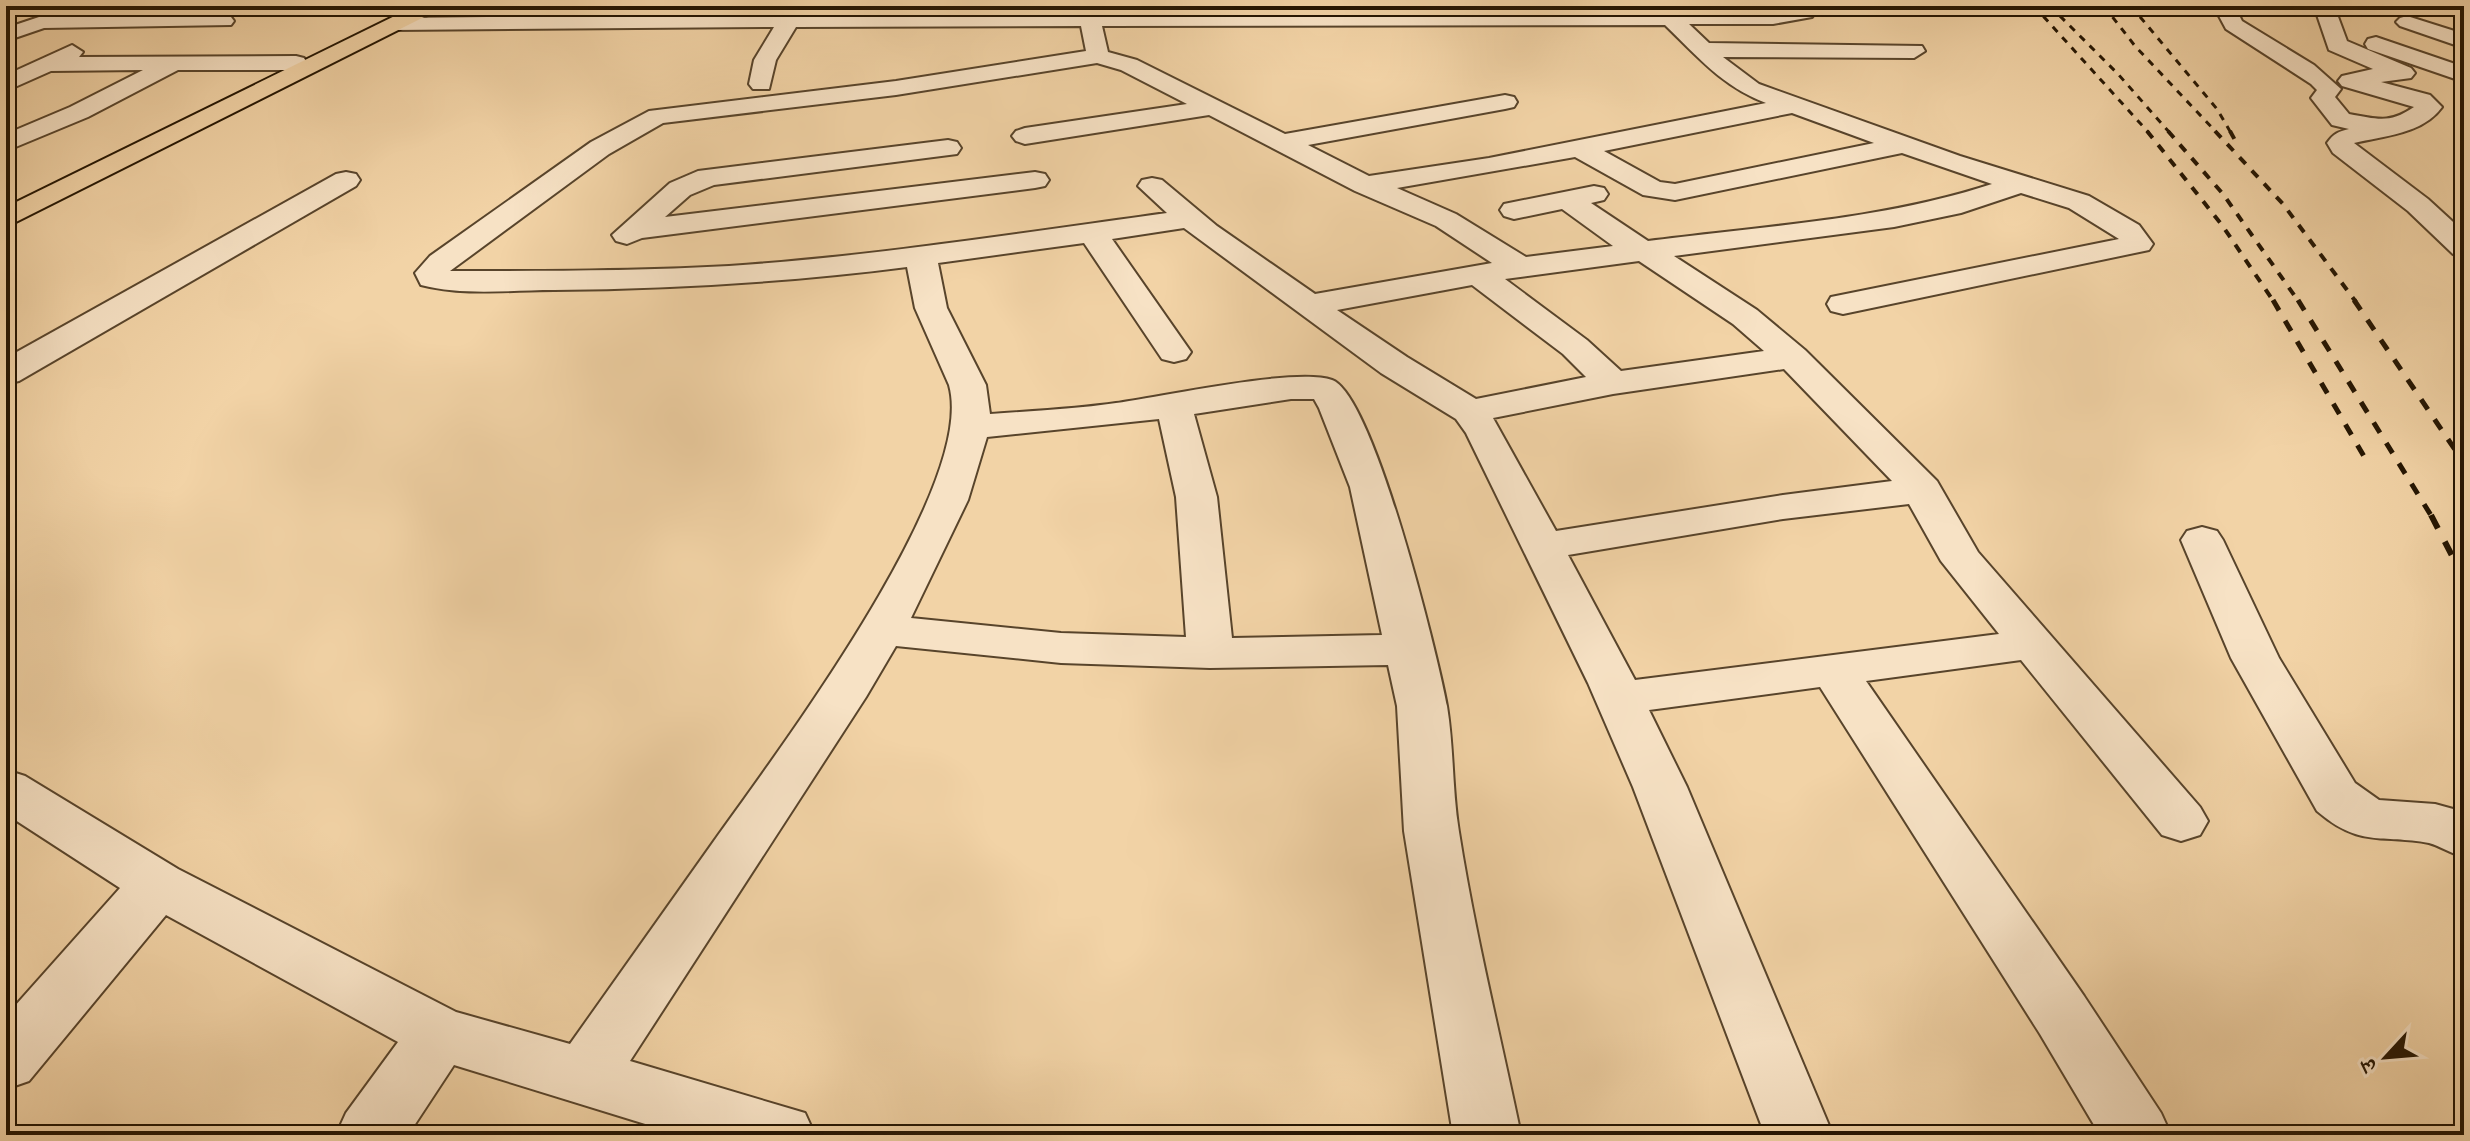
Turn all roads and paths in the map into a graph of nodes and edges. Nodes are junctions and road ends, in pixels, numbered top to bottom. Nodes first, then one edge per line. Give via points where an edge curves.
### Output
1 (431, 6) edge
2 (608, 6) edge
3 (1802, 6) edge
4 (2238, 6) edge
5 (2402, 12) edge
6 (402, 15) edge
7 (1075, 15) edge
8 (1670, 18) junction
9 (2328, 18) edge
10 (136, 21) junction
11 (789, 21) junction
12 (583, 22) junction
13 (6, 35) edge
14 (2464, 41) edge
15 (1702, 50) junction
16 (1098, 56) junction
17 (1915, 60) dead end
18 (139, 63) junction
19 (176, 63) junction
20 (296, 63) junction
21 (48, 64) junction
22 (2464, 75) edge
23 (6, 84) edge
24 (761, 84) dead end
25 (1505, 102) dead end
26 (1793, 105) junction
27 (1214, 107) junction
28 (2390, 128) junction
29 (1025, 136) dead end
30 (1284, 142) junction
31 (6, 143) edge
32 (1904, 145) junction
33 (948, 148) dead end
34 (1579, 148) junction
35 (346, 180) dead end
36 (1035, 180) dead end
37 (1645, 184) junction
38 (2020, 184) junction
39 (1365, 185) junction
40 (1152, 186) dead end
41 (1566, 199) junction
42 (6, 205) edge
43 (1514, 210) dead end
44 (6, 218) edge
45 (1188, 219) junction
46 (633, 230) junction
47 (1092, 232) junction
48 (2459, 239) edge
49 (1644, 250) junction
50 (921, 254) junction
51 (1520, 267) junction
52 (1478, 274) junction
53 (589, 279) junction
54 (1843, 304) dead end
55 (1308, 305) junction
56 (1174, 352) dead end
57 (1793, 357) junction
58 (1394, 365) junction
59 (6, 373) edge
60 (1613, 383) junction
61 (1310, 387) junction
62 (1173, 406) junction
63 (1470, 411) junction
64 (973, 427) junction
65 (1923, 490) junction
66 (2202, 540) dead end
67 (1542, 546) junction
68 (884, 630) junction
69 (2033, 644) junction
70 (1410, 650) junction
71 (1210, 653) junction
72 (1834, 671) junction
73 (1619, 698) junction
74 (7, 791) edge
75 (2181, 821) dead end
76 (2464, 837) edge
77 (158, 884) junction
78 (440, 1034) junction
79 (6, 1061) edge
80 (584, 1077) junction
81 (370, 1135) edge
82 (781, 1135) edge
83 (1487, 1135) edge
84 (1799, 1135) edge
85 (2137, 1135) edge

1 - 6 main road
2 - 12 street
3 - 8 street via 1805,13 1793,16
4 - 28 street via 2229,16 2232,23 2325,84 2329,89 2323,98 2341,120
5 - 14 street
6 - 12 street
6 - 20 main road
6 - 44 main road
7 - 8 street
7 - 11 street
7 - 16 street
8 - 15 street
9 - 22 street
9 - 28 street via 2337,45 2403,73 2350,81 2429,104 2417,117
10 - 13 street via 42,22
10 - 18 street via 230,17
10 - 21 street
11 - 12 street
11 - 24 street via 765,60
15 - 17 street via 1860,50
15 - 26 street via 1738,83
16 - 27 street via 1129,65
16 - 53 street via 867,92 658,116 600,148 431,273 444,281
18 - 19 street
18 - 21 street
19 - 20 street
19 - 31 street
20 - 42 main road
21 - 23 street
25 - 30 street
26 - 32 street
26 - 34 street
27 - 29 street
27 - 30 street
28 - 48 street via 2340,143
30 - 39 street
32 - 37 street via 1675,192
32 - 38 street
33 - 46 street via 708,177 680,189
34 - 37 street
34 - 39 street
35 - 59 street
36 - 46 street
37 - 41 street
38 - 49 street via 1951,207 1894,218
38 - 54 street via 2086,206 2128,231 2138,244
39 - 51 street via 1446,220
40 - 45 street
41 - 43 street
41 - 49 street via 1635,249
45 - 47 street
45 - 55 street
46 - 53 street
47 - 50 street
47 - 56 street
49 - 51 street
49 - 57 street via 1745,317
50 - 53 street via 730,275
50 - 64 street via 931,309 971,399
51 - 52 street
52 - 55 street
52 - 60 street via 1575,347
55 - 58 street
57 - 60 street
57 - 65 street
58 - 61 street
58 - 63 street
60 - 63 street
61 - 62 street
61 - 70 street via 1329,393 1338,408 1370,487
62 - 64 street
62 - 71 street via 1198,499
63 - 67 street
64 - 68 street via 930,537
65 - 67 street
65 - 69 street via 1963,561
66 - 76 street via 2255,658 2336,797 2364,818 2441,825
67 - 73 street
68 - 71 street via 1061,648
68 - 80 street
69 - 72 street
69 - 75 street
70 - 71 street
70 - 83 street via 1422,706 1431,831
72 - 73 street
72 - 85 street
73 - 84 street via 1660,787
74 - 77 street
77 - 78 street
77 - 79 street
78 - 80 street
78 - 81 street
80 - 82 street

